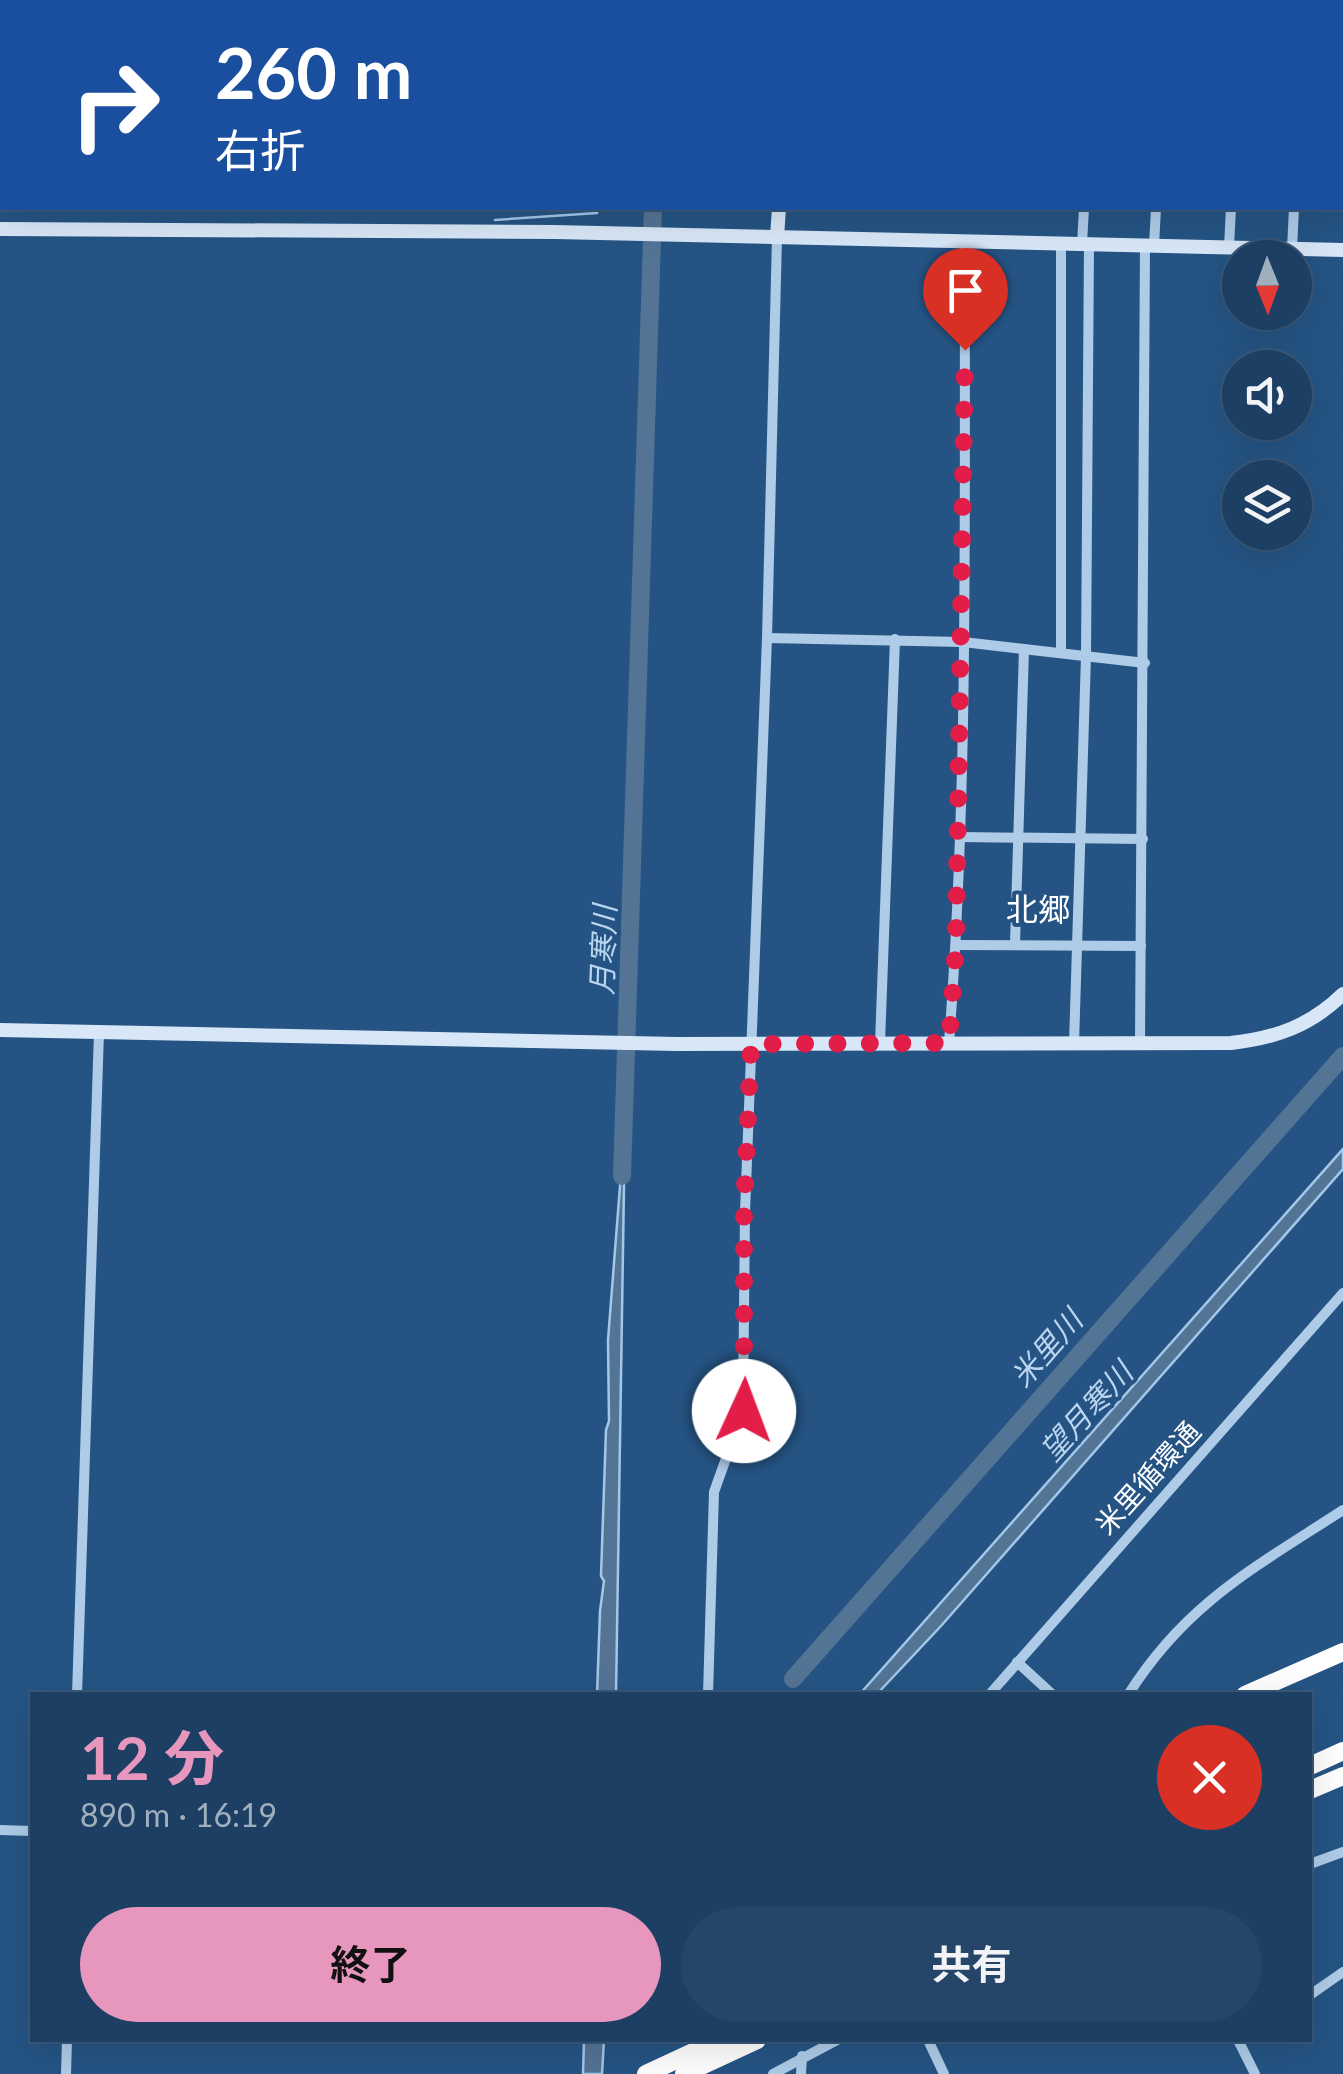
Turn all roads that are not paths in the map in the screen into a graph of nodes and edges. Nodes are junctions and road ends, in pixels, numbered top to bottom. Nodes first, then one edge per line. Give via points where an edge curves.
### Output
1 (779, 210) edge
2 (1084, 210) edge
3 (1156, 210) edge
4 (1231, 210) edge
5 (1294, 210) edge
6 (0, 229) edge
7 (778, 237) junction
8 (1229, 240) edge
9 (1292, 240) edge
10 (966, 241) junction
11 (1061, 244) junction
12 (1086, 244) junction
13 (1149, 246) junction
14 (1222, 248) edge
15 (1312, 249) edge
16 (1343, 250) edge
17 (768, 638) junction
18 (895, 639) junction
19 (963, 642) junction
20 (1024, 649) junction
21 (1060, 653) junction
22 (1086, 656) junction
23 (1145, 662) junction
24 (959, 837) junction
25 (1019, 837) junction
26 (1082, 838) junction
27 (1143, 839) junction
28 (1015, 944) junction
29 (956, 946) junction
30 (1075, 946) junction
31 (1142, 946) junction
32 (1343, 994) edge
33 (0, 1030) edge
34 (99, 1032) junction
35 (880, 1043) junction
36 (949, 1043) junction
37 (1140, 1043) junction
38 (751, 1044) junction
39 (1074, 1044) junction
40 (1343, 1294) edge
41 (1343, 1510) edge
42 (1343, 1652) edge
43 (1017, 1662) junction
44 (76, 1692) edge
45 (708, 1692) edge
46 (992, 1692) edge
47 (1050, 1692) edge
48 (1130, 1692) edge
49 (1252, 1692) edge
50 (1343, 1751) edge
51 (1312, 1765) edge
52 (1343, 1776) edge
53 (1312, 1789) edge
54 (0, 1830) edge
55 (30, 1831) edge
56 (1343, 1852) edge
57 (1312, 1863) edge
58 (1343, 1972) edge
59 (1312, 1994) edge
60 (67, 2042) edge
61 (715, 2042) edge
62 (753, 2042) edge
63 (833, 2042) edge
64 (929, 2042) edge
65 (1240, 2042) edge
66 (802, 2056) junction
67 (780, 2072) edge
68 (66, 2074) edge
69 (646, 2074) edge
70 (684, 2074) edge
71 (801, 2074) edge
72 (944, 2074) edge
73 (1255, 2074) edge

1 - 7 street
2 - 12 street
3 - 13 street
4 - 8 street
5 - 9 street
6 - 7 street
7 - 10 street
7 - 17 street
10 - 11 street
10 - 19 street
11 - 12 street
11 - 21 street
12 - 13 street
12 - 22 street
13 - 14 street
13 - 23 street
15 - 16 street
17 - 18 street
17 - 38 street
18 - 19 street
18 - 35 street
19 - 20 street
19 - 24 street
20 - 21 street
20 - 25 street
21 - 22 street
22 - 23 street
22 - 26 street
23 - 27 street
24 - 25 street
24 - 29 street
25 - 26 street
25 - 28 street
26 - 27 street
26 - 30 street
27 - 31 street
28 - 29 street
28 - 30 street
29 - 36 street
30 - 31 street
30 - 39 street
31 - 37 street
32 - 37 street via 1303,1025 1266,1039
33 - 34 street
34 - 38 street
34 - 44 street
35 - 36 street
35 - 38 street
36 - 39 street
37 - 39 street
38 - 45 street via 744,1411 714,1492
40 - 43 street, 米里循環通
41 - 48 street via 1199,1607
42 - 49 highway
43 - 46 street, 米里循環通
43 - 47 street
50 - 51 highway
52 - 53 highway
54 - 55 street
56 - 57 street
58 - 59 street
60 - 68 street
61 - 69 highway
62 - 70 highway
63 - 66 street
64 - 72 street
65 - 73 street
66 - 67 street
66 - 71 street

